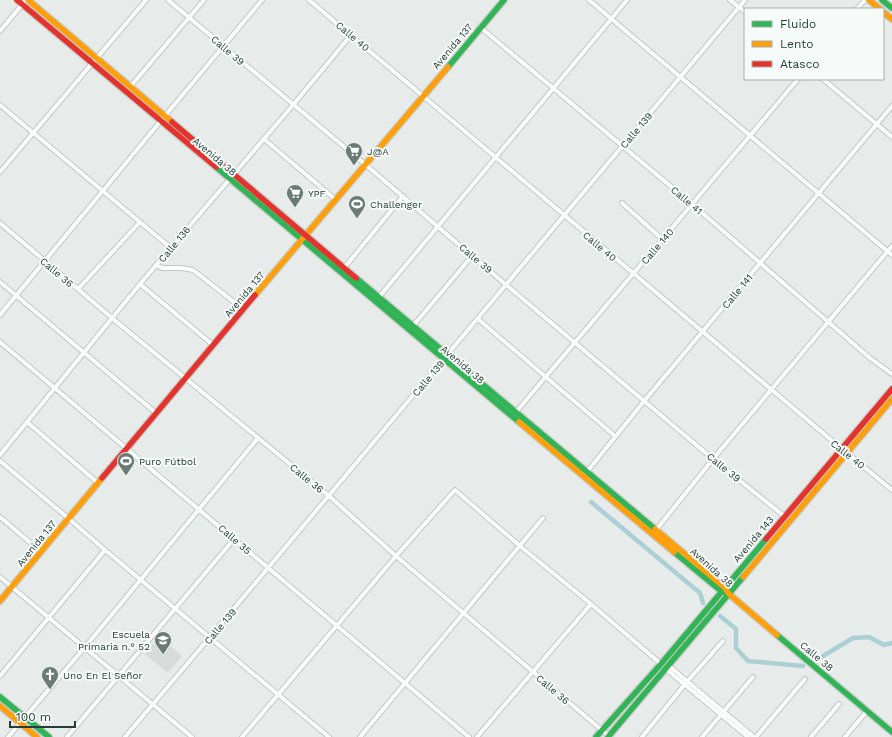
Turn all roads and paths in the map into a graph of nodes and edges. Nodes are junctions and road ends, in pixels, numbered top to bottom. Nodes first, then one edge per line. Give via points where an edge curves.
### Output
1 (16, 0) edge
2 (146, 0) edge
3 (168, 0) edge
4 (204, 0) edge
5 (262, 0) edge
6 (309, 0) edge
7 (504, 0) edge
8 (590, 0) edge
9 (627, 0) edge
10 (730, 0) edge
11 (745, 0) edge
12 (864, 0) edge
13 (869, 0) edge
14 (882, 0) edge
15 (25, 2) edge
16 (739, 7) junction
17 (858, 8) edge
18 (879, 8) edge
19 (892, 8) edge
20 (744, 11) edge
21 (884, 13) edge
22 (189, 18) junction
23 (612, 19) junction
24 (892, 19) edge
25 (480, 27) junction
26 (0, 31) edge
27 (351, 34) junction
28 (223, 46) junction
29 (94, 60) junction
30 (680, 77) junction
31 (797, 80) edge
32 (824, 80) edge
33 (130, 87) junction
34 (554, 88) junction
35 (423, 96) junction
36 (0, 105) edge
37 (293, 105) junction
38 (892, 106) edge
39 (162, 119) junction
40 (876, 124) junction
41 (32, 134) junction
42 (751, 135) junction
43 (892, 137) edge
44 (264, 139) junction
45 (622, 147) junction
46 (496, 157) junction
47 (366, 165) junction
48 (0, 172) edge
49 (234, 174) junction
50 (229, 179) junction
51 (103, 191) junction
52 (820, 194) junction
53 (403, 196) junction
54 (336, 200) junction
55 (622, 203) dead end
56 (692, 204) junction
57 (564, 216) junction
58 (140, 222) junction
59 (0, 223) edge
60 (438, 225) junction
61 (303, 237) junction
62 (662, 239) junction
63 (892, 246) edge
64 (171, 248) junction
65 (888, 251) junction
66 (892, 255) edge
67 (472, 256) junction
68 (44, 261) junction
69 (760, 263) junction
70 (156, 265) junction
71 (344, 268) junction
72 (633, 274) junction
73 (0, 282) edge
74 (140, 284) junction
75 (507, 285) junction
76 (78, 289) junction
77 (16, 296) junction
78 (379, 297) junction
79 (243, 309) junction
80 (0, 315) edge
81 (112, 318) junction
82 (478, 319) junction
83 (828, 321) junction
84 (413, 326) junction
85 (702, 332) junction
86 (0, 342) edge
87 (575, 342) junction
88 (213, 344) junction
89 (84, 353) junction
90 (445, 357) junction
91 (892, 374) edge
92 (546, 377) junction
93 (185, 378) junction
94 (55, 388) junction
95 (892, 389) edge
96 (771, 390) junction
97 (892, 399) edge
98 (644, 400) junction
99 (516, 412) junction
100 (156, 413) junction
101 (27, 422) junction
102 (615, 436) junction
103 (258, 438) junction
104 (127, 448) junction
105 (844, 451) junction
106 (0, 455) edge
107 (713, 458) junction
108 (0, 461) edge
109 (585, 474) junction
110 (98, 483) junction
111 (892, 490) edge
112 (329, 496) junction
113 (200, 510) junction
114 (784, 516) junction
115 (0, 517) edge
116 (68, 518) junction
117 (543, 518) dead end
118 (656, 530) junction
119 (234, 539) junction
120 (520, 546) junction
121 (104, 550) junction
122 (40, 551) junction
123 (396, 556) junction
124 (268, 568) junction
125 (0, 577) edge
126 (141, 580) junction
127 (12, 587) junction
128 (722, 589) junction
129 (729, 594) junction
130 (0, 601) edge
131 (591, 604) junction
132 (175, 609) junction
133 (463, 612) junction
134 (49, 618) junction
135 (337, 625) junction
136 (210, 637) junction
137 (723, 641) dead end
138 (85, 647) junction
139 (661, 664) junction
140 (668, 667) junction
141 (533, 672) junction
142 (0, 676) edge
143 (119, 676) junction
144 (752, 677) dead end
145 (805, 679) dead end
146 (686, 683) junction
147 (405, 684) junction
148 (278, 695) junction
149 (0, 697) edge
150 (152, 704) junction
151 (839, 704) dead end
152 (0, 706) edge
153 (867, 711) junction
154 (722, 713) junction
155 (25, 717) junction
156 (20, 722) junction
157 (602, 730) junction
158 (892, 732) edge
159 (8, 737) edge
160 (37, 737) edge
161 (49, 737) edge
162 (67, 737) edge
163 (124, 737) edge
164 (192, 737) edge
165 (242, 737) edge
166 (329, 737) edge
167 (360, 737) edge
168 (469, 737) edge
169 (477, 737) edge
170 (596, 737) edge
171 (609, 737) edge
172 (642, 737) edge
173 (702, 737) edge
174 (748, 737) edge
175 (755, 737) edge
176 (812, 737) edge
177 (845, 737) edge

1 - 15 main road, Avenida 38
2 - 29 street
3 - 22 street, Calle 39
4 - 22 street
5 - 28 street
6 - 27 street, Calle 40
7 - 25 main road, Avenida 137
8 - 23 street
9 - 23 street
10 - 16 street
11 - 16 street, Calle 139
12 - 17 street
13 - 18 main road
14 - 19 main road
15 - 26 street
15 - 29 main road, Avenida 38
16 - 20 street
16 - 30 street, Calle 139
21 - 24 main road
22 - 28 street, Calle 39
22 - 33 street
23 - 30 street
23 - 34 street
25 - 34 street, Calle 41
25 - 35 main road, Avenida 137
27 - 35 street, Calle 40
27 - 37 street, Calle 136
28 - 37 street, Calle 39
28 - 39 street
29 - 33 main road, Avenida 38
29 - 39 main road, Avenida 38
29 - 41 street
30 - 42 street
30 - 45 street, Calle 139
31 - 42 street, Calle 140
32 - 40 street
33 - 39 main road, Avenida 38
34 - 45 street, Calle 41
34 - 46 street
35 - 46 street, Calle 40
35 - 47 main road, Avenida 137
36 - 41 street
37 - 44 street, Calle 136
37 - 47 street, Calle 39
38 - 40 street, Calle 141
39 - 49 main road, Avenida 38
39 - 50 main road, Avenida 38
39 - 51 street
40 - 43 street
40 - 52 street, Calle 141
41 - 48 street
41 - 51 street
42 - 52 street
42 - 56 street, Calle 140
44 - 49 street, Calle 136
44 - 54 street
45 - 56 street, Calle 41
45 - 57 street, Calle 139
46 - 57 street, Calle 40
46 - 60 street
47 - 53 street, Calle 39
47 - 54 main road, Avenida 137
49 - 50 street, Calle 136
49 - 61 main road, Avenida 38
50 - 61 main road, Avenida 38
50 - 64 street, Calle 136
51 - 58 street
51 - 68 street
52 - 65 street
52 - 69 street, Calle 141
53 - 60 street, Calle 39
53 - 71 street
54 - 61 main road, Avenida 137
55 - 62 street
56 - 62 street, Calle 140
56 - 69 street, Calle 41
57 - 72 street, Calle 40
57 - 75 street, Calle 139
58 - 64 street
58 - 76 street
59 - 68 street, Calle 36
60 - 67 street, Calle 39
60 - 78 street
61 - 71 main road, Avenida 38
61 - 79 main road, Avenida 137
61 - 90 main road, Avenida 38
62 - 72 street, Calle 140
63 - 65 street
64 - 70 street, Calle 136
65 - 66 street
65 - 83 street
67 - 75 street, Calle 39
67 - 84 street
68 - 76 street, Calle 36
68 - 77 street
69 - 83 street, Calle 41
69 - 85 street, Calle 141
70 - 74 street, Calle 136
70 - 79 street via 162,268 193,270
71 - 78 main road, Avenida 38
72 - 85 street, Calle 40
72 - 87 street, Calle 140
73 - 77 street
74 - 81 street, Calle 136
74 - 88 street
75 - 82 street, Calle 139
75 - 87 street, Calle 39
76 - 81 street, Calle 36
77 - 80 street
77 - 89 street
78 - 84 main road, Avenida 38
79 - 88 main road, Avenida 137
81 - 89 street, Calle 136
81 - 93 street, Calle 36
82 - 90 street, Calle 139
82 - 92 street
83 - 91 street, Calle 41
83 - 96 street
84 - 90 main road, Avenida 38
85 - 96 street, Calle 40
85 - 98 street, Calle 141
86 - 94 street, Calle 35
87 - 92 street, Calle 140
87 - 98 street, Calle 39
88 - 93 main road, Avenida 137
89 - 94 street, Calle 136
89 - 100 street
90 - 99 main road, Avenida 38
90 - 109 main road, Avenida 38
90 - 112 street, Calle 139
92 - 99 street, Calle 140
92 - 102 street
93 - 100 main road, Avenida 137
93 - 103 street, Calle 36
94 - 101 street, Calle 136
94 - 104 street, Calle 35
95 - 105 main road, Avenida 143
96 - 105 street, Calle 40
96 - 107 street
97 - 105 main road, Avenida 143
98 - 102 street, Calle 141
98 - 107 street, Calle 39
99 - 109 main road, Avenida 38
100 - 104 main road, Avenida 137
101 - 106 street, Calle 136
101 - 110 street
102 - 109 street, Calle 141
103 - 112 street, Calle 36
103 - 113 street
104 - 110 main road, Avenida 137
104 - 113 street, Calle 35
105 - 111 street, Calle 40
105 - 114 main road, Avenida 143
105 - 129 main road, Avenida 143
107 - 114 street, Calle 39
107 - 118 street
108 - 116 street
109 - 118 main road, Avenida 38
109 - 128 main road, Avenida 38
110 - 116 main road, Avenida 137
112 - 123 street, Calle 36
112 - 124 street, Calle 139
113 - 119 street, Calle 35
113 - 126 street
114 - 128 main road, Avenida 143
115 - 122 street
116 - 121 street
116 - 122 main road, Avenida 137
117 - 120 street
118 - 128 main road, Avenida 38
119 - 124 street, Calle 35
119 - 132 street
120 - 123 street via 455,490
120 - 131 street
120 - 133 street
121 - 126 street
121 - 134 street
122 - 127 main road, Avenida 137
123 - 133 street, Calle 36
123 - 135 street
124 - 135 street, Calle 35
124 - 136 street, Calle 139
125 - 127 street
126 - 132 street
126 - 138 street
127 - 130 main road, Avenida 137
127 - 134 street
128 - 129 main road, Avenida 38
128 - 139 main road, Avenida 143
129 - 140 main road, Avenida 143
129 - 153 main road, Calle 38
131 - 139 street
131 - 141 street
132 - 136 street
132 - 143 street
133 - 141 street, Calle 36
133 - 147 street
134 - 138 street
134 - 142 street
135 - 147 street, Calle 35
135 - 148 street
136 - 148 street
136 - 150 street, Calle 139
137 - 146 street
138 - 143 street
138 - 155 street
139 - 157 main road, Avenida 143
140 - 146 street
140 - 171 main road, Avenida 143
141 - 157 street, Calle 36
141 - 169 street
143 - 150 street
143 - 162 street
144 - 154 street
145 - 175 street
146 - 154 street
146 - 172 street
147 - 167 street
147 - 168 street, Calle 35
148 - 165 street
148 - 166 street
149 - 155 main road
150 - 163 street, Calle 139
150 - 164 street
151 - 176 street
152 - 156 main road
153 - 158 main road, Calle 38
153 - 177 street
154 - 173 street
154 - 174 street
154 - 175 street
155 - 156 street
155 - 161 main road
156 - 159 street
156 - 160 main road
157 - 170 main road, Avenida 143
157 - 171 street, Calle 36

